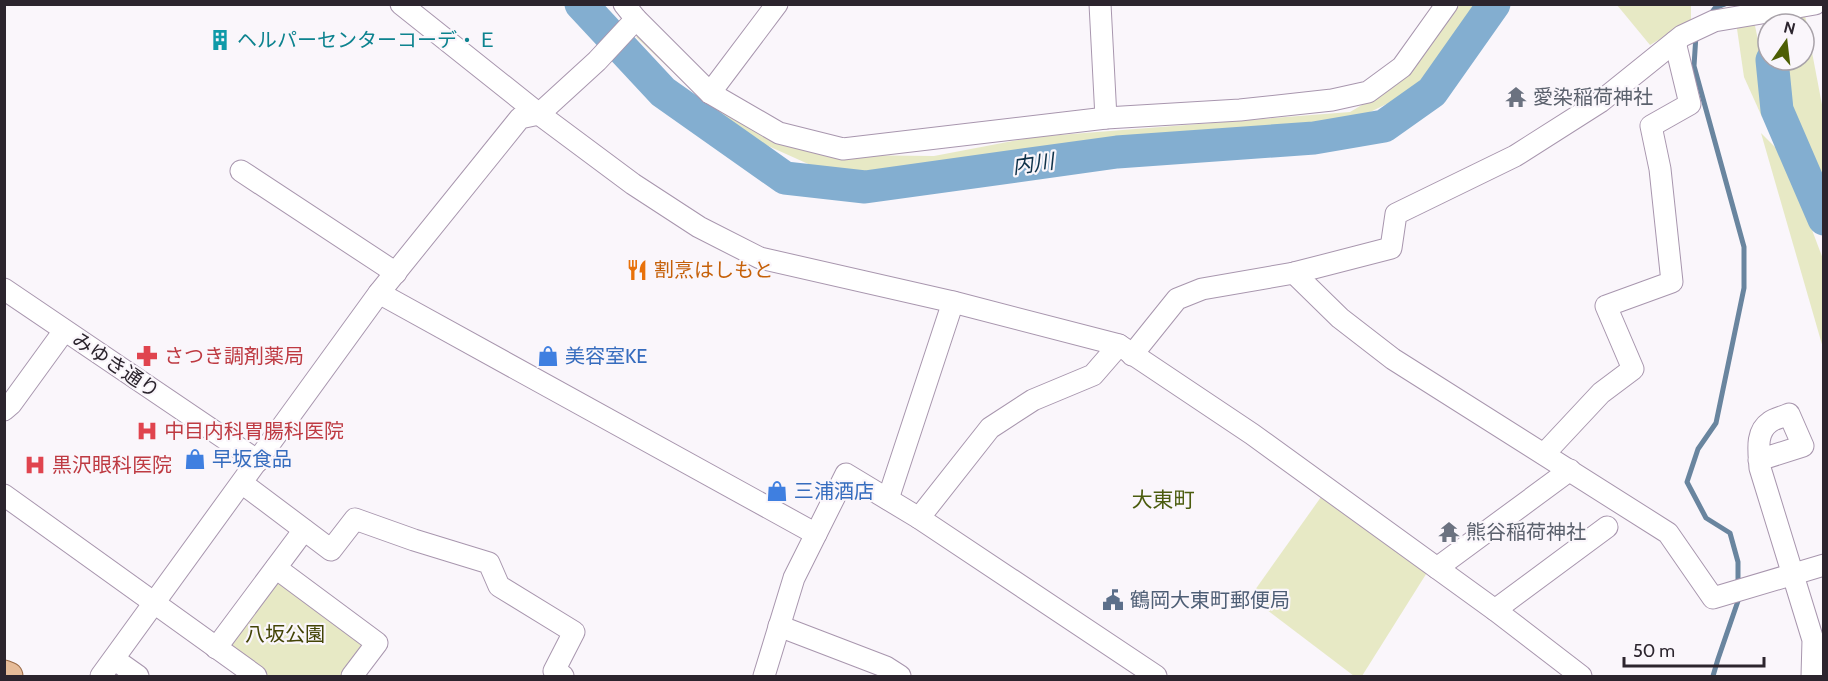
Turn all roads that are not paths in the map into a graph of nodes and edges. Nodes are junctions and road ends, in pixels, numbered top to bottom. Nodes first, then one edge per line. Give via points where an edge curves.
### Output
1 (401, 4) edge
2 (777, 4) edge
3 (1100, 4) edge
4 (1447, 4) edge
5 (1815, 4) edge
6 (630, 12) edge
7 (1675, 42) junction
8 (710, 93) junction
9 (539, 114) junction
10 (1106, 118) junction
11 (241, 171) dead end
12 (396, 273) junction
13 (1294, 273) junction
14 (4, 289) edge
15 (379, 293) junction
16 (953, 302) junction
17 (64, 331) junction
18 (1126, 350) junction
19 (4, 410) edge
20 (1544, 454) junction
21 (1759, 460) dead end
22 (258, 461) junction
23 (1570, 471) junction
24 (242, 483) junction
25 (4, 495) edge
26 (888, 499) junction
27 (919, 518) junction
28 (1607, 527) dead end
29 (304, 530) junction
30 (816, 534) junction
31 (1824, 565) edge
32 (276, 568) junction
33 (1437, 568) junction
34 (1794, 574) junction
35 (154, 603) junction
36 (1495, 610) junction
37 (779, 626) junction
38 (216, 648) junction
39 (114, 659) junction
40 (4, 674) edge
41 (9, 676) edge
42 (101, 676) edge
43 (138, 676) edge
44 (256, 676) edge
45 (352, 676) edge
46 (563, 676) edge
47 (764, 676) edge
48 (900, 676) edge
49 (1156, 676) edge
50 (1581, 676) edge
51 (1812, 676) edge

1 - 9 street
2 - 8 street
3 - 10 street
4 - 10 street via 1402,67 1368,92 1240,110
5 - 7 street via 1714,21
6 - 8 street
6 - 9 street via 597,61
7 - 13 street via 1600,102 1515,156 1396,214 1391,248
7 - 20 street via 1690,104 1651,126 1660,169 1672,282 1606,306 1633,369 1601,393
8 - 10 street via 778,133 843,149
9 - 12 street via 520,118
9 - 16 street via 633,184 699,227 760,258
11 - 12 street
12 - 15 street
13 - 18 street via 1202,289 1177,299
13 - 20 street via 1340,318 1394,359
14 - 17 street, みゆき通り
15 - 22 street
15 - 30 street
16 - 18 street
16 - 26 street
17 - 19 street
17 - 22 street, みゆき通り
18 - 27 street via 1093,375 1033,400 990,428
18 - 33 street via 1252,434
20 - 23 street
21 - 34 street
22 - 24 street
23 - 33 street
23 - 34 street via 1668,533 1713,598
24 - 29 street
24 - 35 street
25 - 35 street
26 - 27 street
26 - 30 street via 846,474
27 - 49 street
28 - 36 street
29 - 32 street
29 - 46 street via 331,550 355,519 489,563 499,586 574,632 554,671
30 - 37 street via 794,578
31 - 34 street
32 - 38 street
32 - 45 street via 377,643
33 - 36 street
34 - 51 street via 1813,640
35 - 38 street
35 - 39 street
36 - 50 street
37 - 47 street
37 - 48 street
38 - 44 street
39 - 42 street
39 - 43 street
40 - 41 main road

